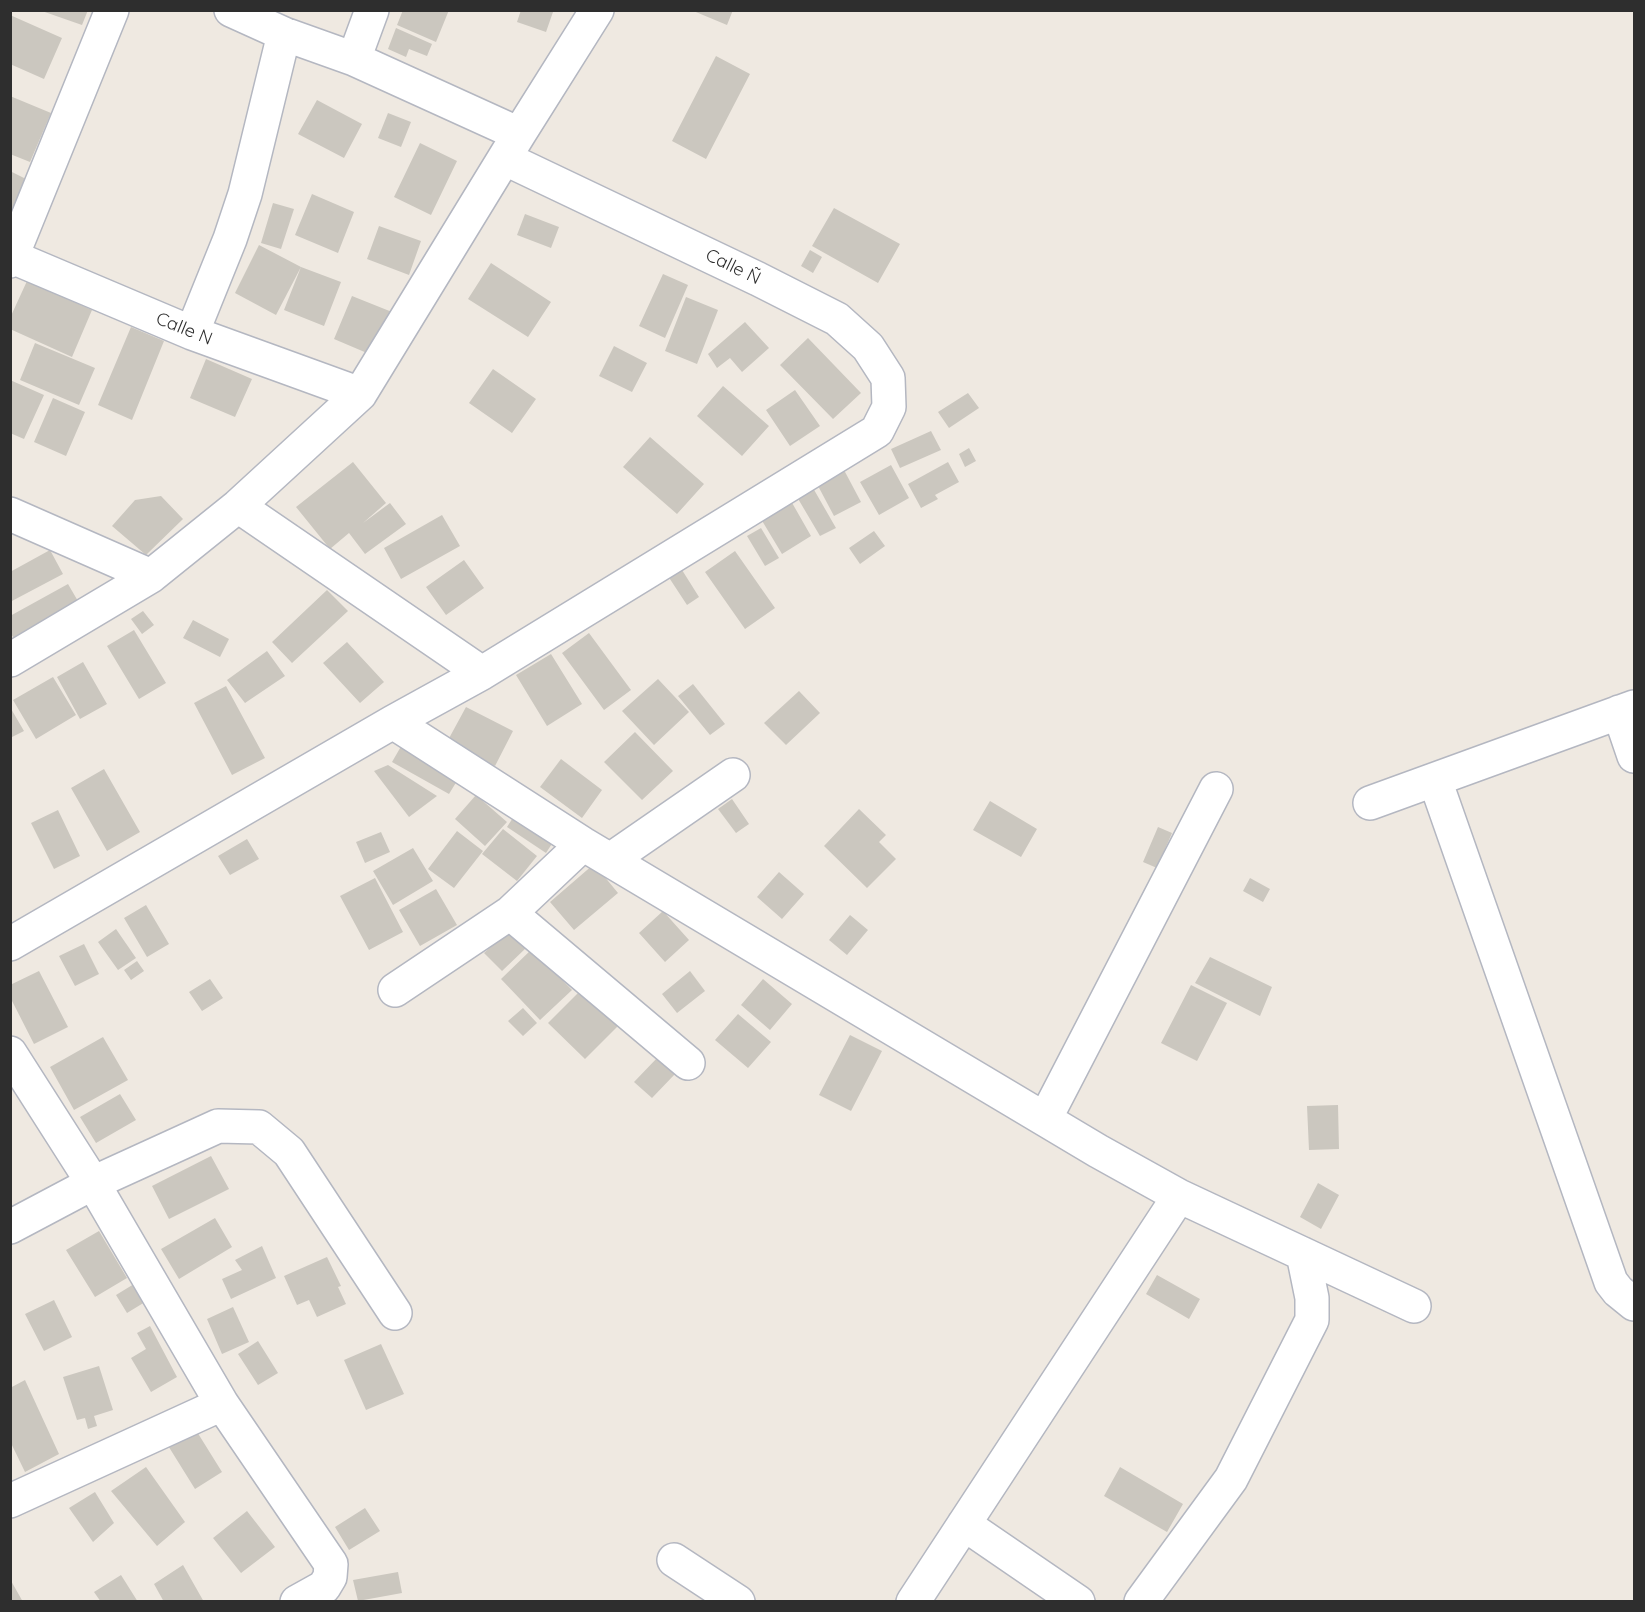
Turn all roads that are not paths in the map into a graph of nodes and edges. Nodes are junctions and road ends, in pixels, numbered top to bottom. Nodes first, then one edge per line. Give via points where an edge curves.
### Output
1 (112, 10) edge
2 (231, 10) edge
3 (372, 10) edge
4 (597, 10) edge
5 (284, 34) junction
6 (354, 59) junction
7 (512, 147) junction
8 (11, 258) edge
9 (192, 333) junction
10 (360, 394) junction
11 (238, 506) junction
12 (10, 514) edge
13 (151, 576) junction
14 (10, 660) edge
15 (482, 673) junction
16 (1627, 709) edge
17 (393, 722) junction
18 (1635, 756) edge
19 (733, 775) dead end
20 (1436, 780) junction
21 (1216, 789) dead end
22 (1370, 803) dead end
23 (596, 852) junction
24 (510, 913) junction
25 (10, 944) edge
26 (395, 990) dead end
27 (10, 1053) edge
28 (688, 1064) dead end
29 (1045, 1119) junction
30 (93, 1184) junction
31 (1179, 1196) junction
32 (10, 1227) edge
33 (1303, 1254) junction
34 (1635, 1304) edge
35 (1414, 1306) dead end
36 (394, 1313) dead end
37 (222, 1404) junction
38 (10, 1501) edge
39 (964, 1524) junction
40 (674, 1560) dead end
41 (297, 1602) edge
42 (738, 1602) edge
43 (913, 1602) edge
44 (1078, 1602) edge
45 (1141, 1602) edge

1 - 8 street
2 - 5 street, Calle Ñ
3 - 6 street
4 - 7 street
5 - 6 street, Calle Ñ
5 - 9 street via 245,194
6 - 7 street, Calle Ñ
7 - 10 street
7 - 15 street, Calle Ñ via 837,319 868,347 888,378 889,407 877,431
8 - 9 street, Calle N
9 - 10 street, Calle N
10 - 11 street
11 - 13 street
11 - 15 street
12 - 13 street
13 - 14 street
15 - 17 street
16 - 18 street
16 - 20 street
17 - 23 street
17 - 25 street
19 - 23 street
20 - 22 street
20 - 34 street via 1611,1282
21 - 29 street
23 - 24 street
23 - 29 street
24 - 26 street
24 - 28 street
27 - 30 street
29 - 31 street
30 - 32 street
30 - 36 street via 218,1126 259,1127 289,1152
30 - 37 street
31 - 33 street
31 - 39 street
33 - 35 street
33 - 45 street via 1312,1320 1231,1479
37 - 38 street
37 - 41 street via 332,1564 324,1587
39 - 43 street
39 - 44 street
40 - 42 street

